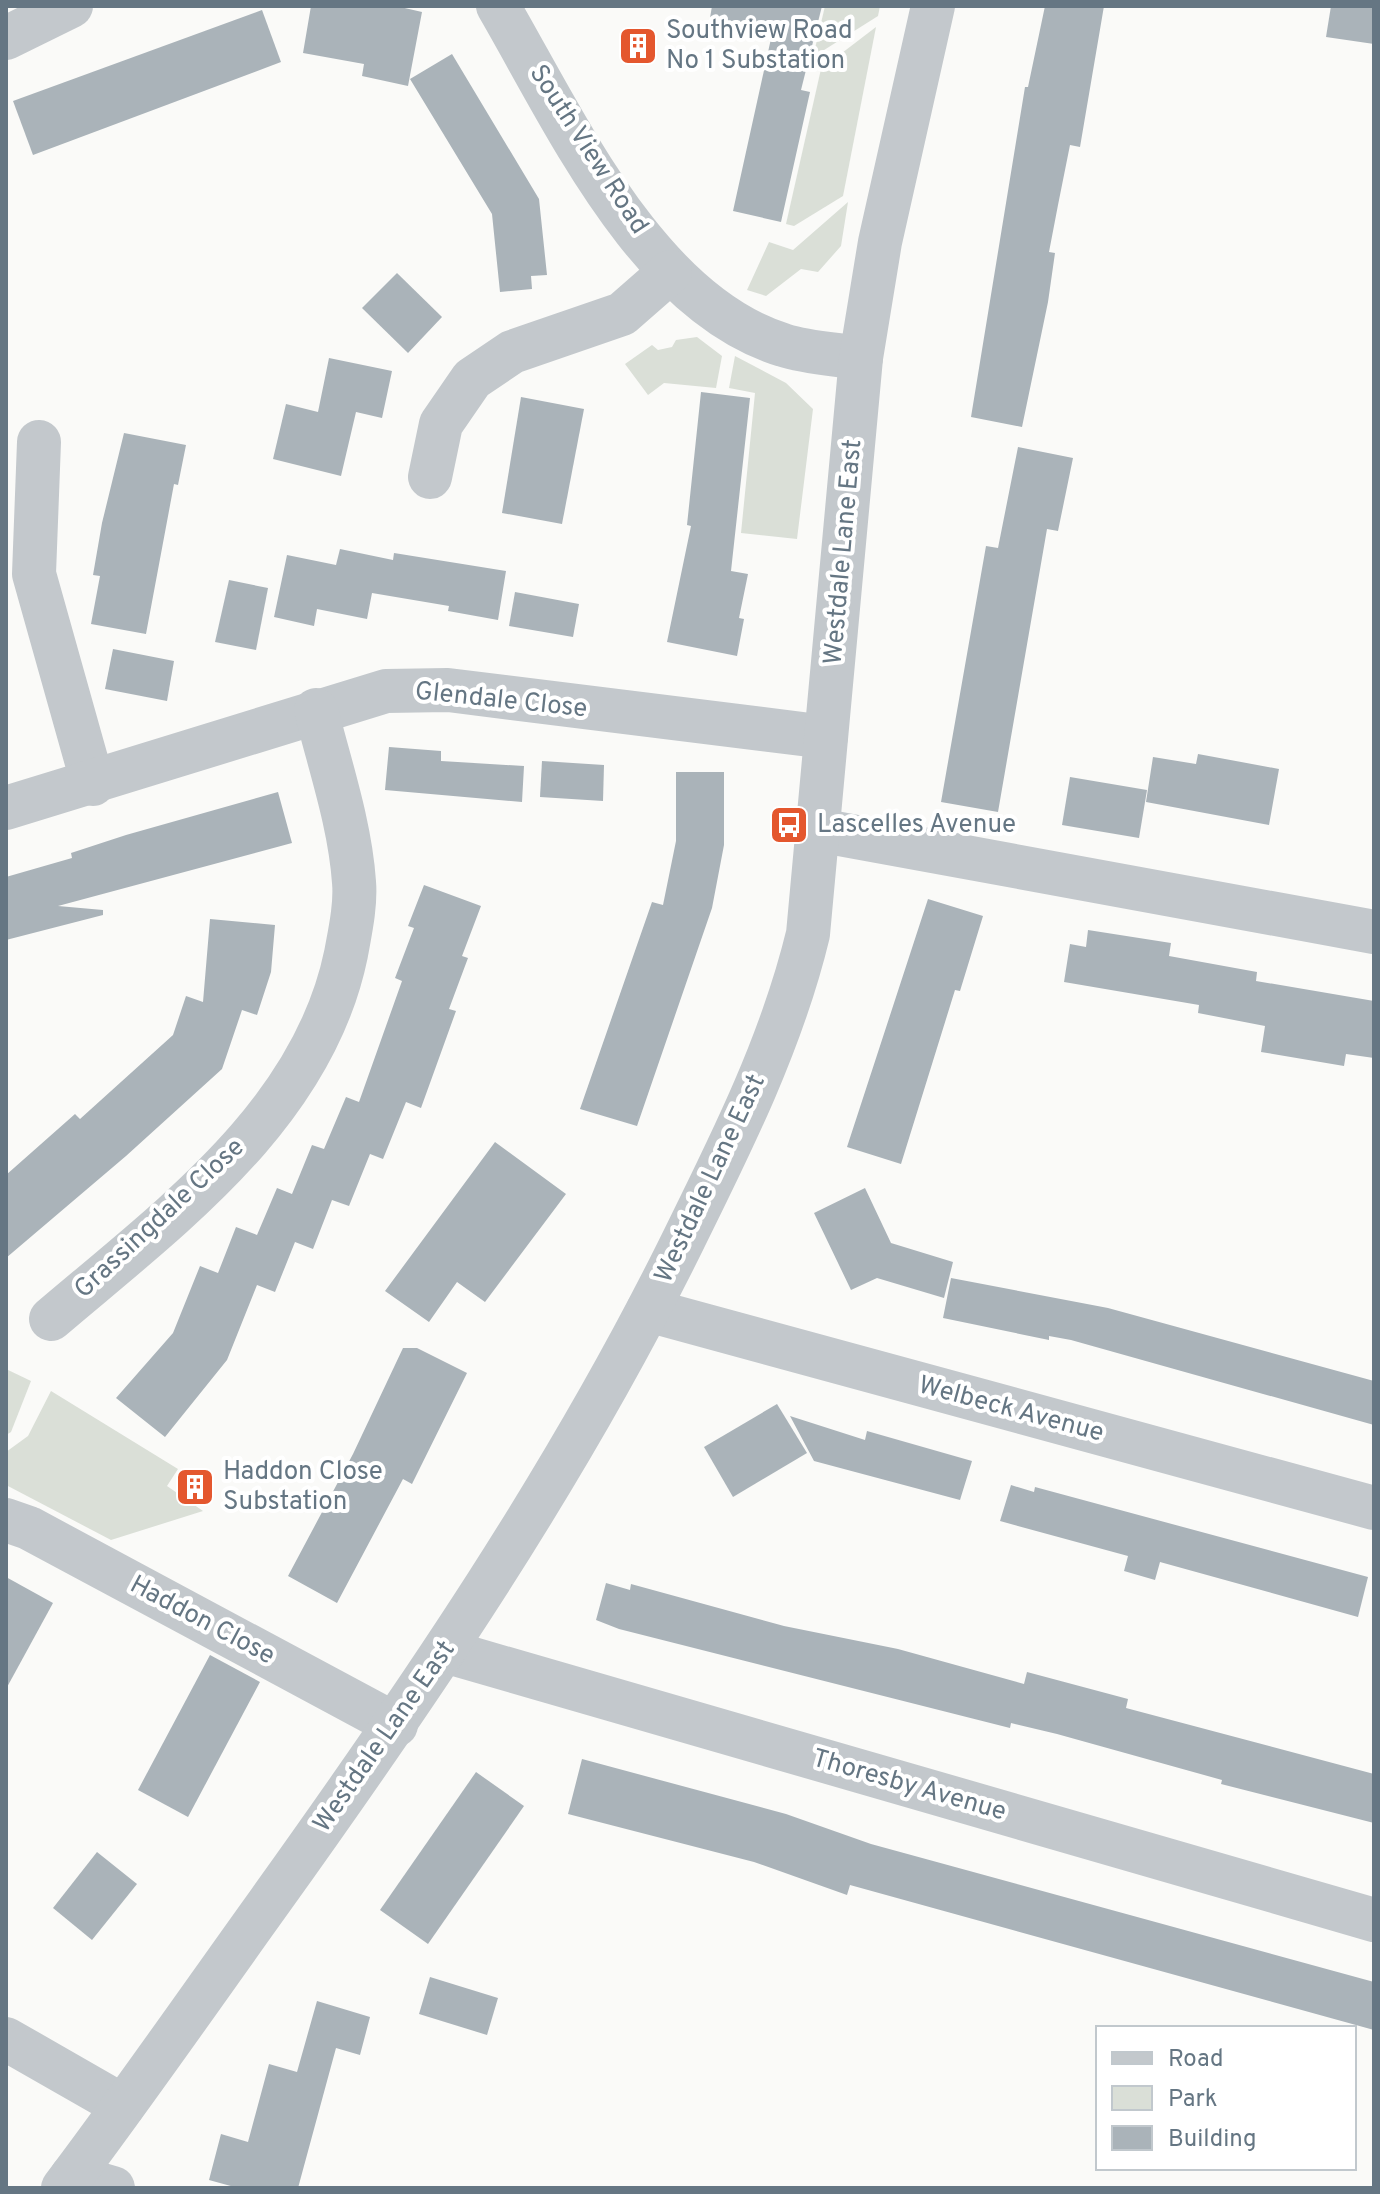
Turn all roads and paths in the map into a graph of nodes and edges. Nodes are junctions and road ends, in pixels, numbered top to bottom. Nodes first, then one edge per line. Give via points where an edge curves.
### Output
1 (71, 6) edge
2 (498, 6) edge
3 (933, 6) edge
4 (6, 38) edge
5 (670, 272) junction
6 (861, 358) junction
7 (39, 442) dead end
8 (430, 477) dead end
9 (316, 710) junction
10 (826, 737) junction
11 (93, 784) junction
12 (6, 808) edge
13 (818, 830) junction
14 (1374, 932) edge
15 (648, 1310) junction
16 (51, 1319) dead end
17 (1374, 1508) edge
18 (6, 1520) edge
19 (445, 1651) junction
20 (396, 1725) junction
21 (1374, 1920) edge
22 (6, 2039) edge
23 (123, 2106) junction
24 (83, 2184) edge

1 - 4 street
2 - 5 street, South View Road via 590,163
3 - 6 street, Westdale Lane East via 880,242
5 - 6 street, South View Road via 732,321 783,345
5 - 8 street via 622,314 512,352 472,379 441,424
6 - 10 street, Westdale Lane East
7 - 11 street via 34,574
9 - 10 street, Glendale Close via 386,691 448,690
9 - 11 street, Glendale Close
9 - 16 street, Grassingdale Close via 354,884 340,983 313,1046 282,1099 213,1177
10 - 13 street, Westdale Lane East
11 - 12 street, Glendale Close
13 - 14 street
13 - 15 street, Westdale Lane East via 808,934 795,988 724,1159
15 - 17 street, Welbeck Avenue
15 - 19 street, Westdale Lane East via 591,1416
18 - 20 street, Haddon Close
19 - 20 street, Westdale Lane East
19 - 21 street, Thoresby Avenue
20 - 23 street, Westdale Lane East
22 - 23 street
23 - 24 street, Westdale Lane East

